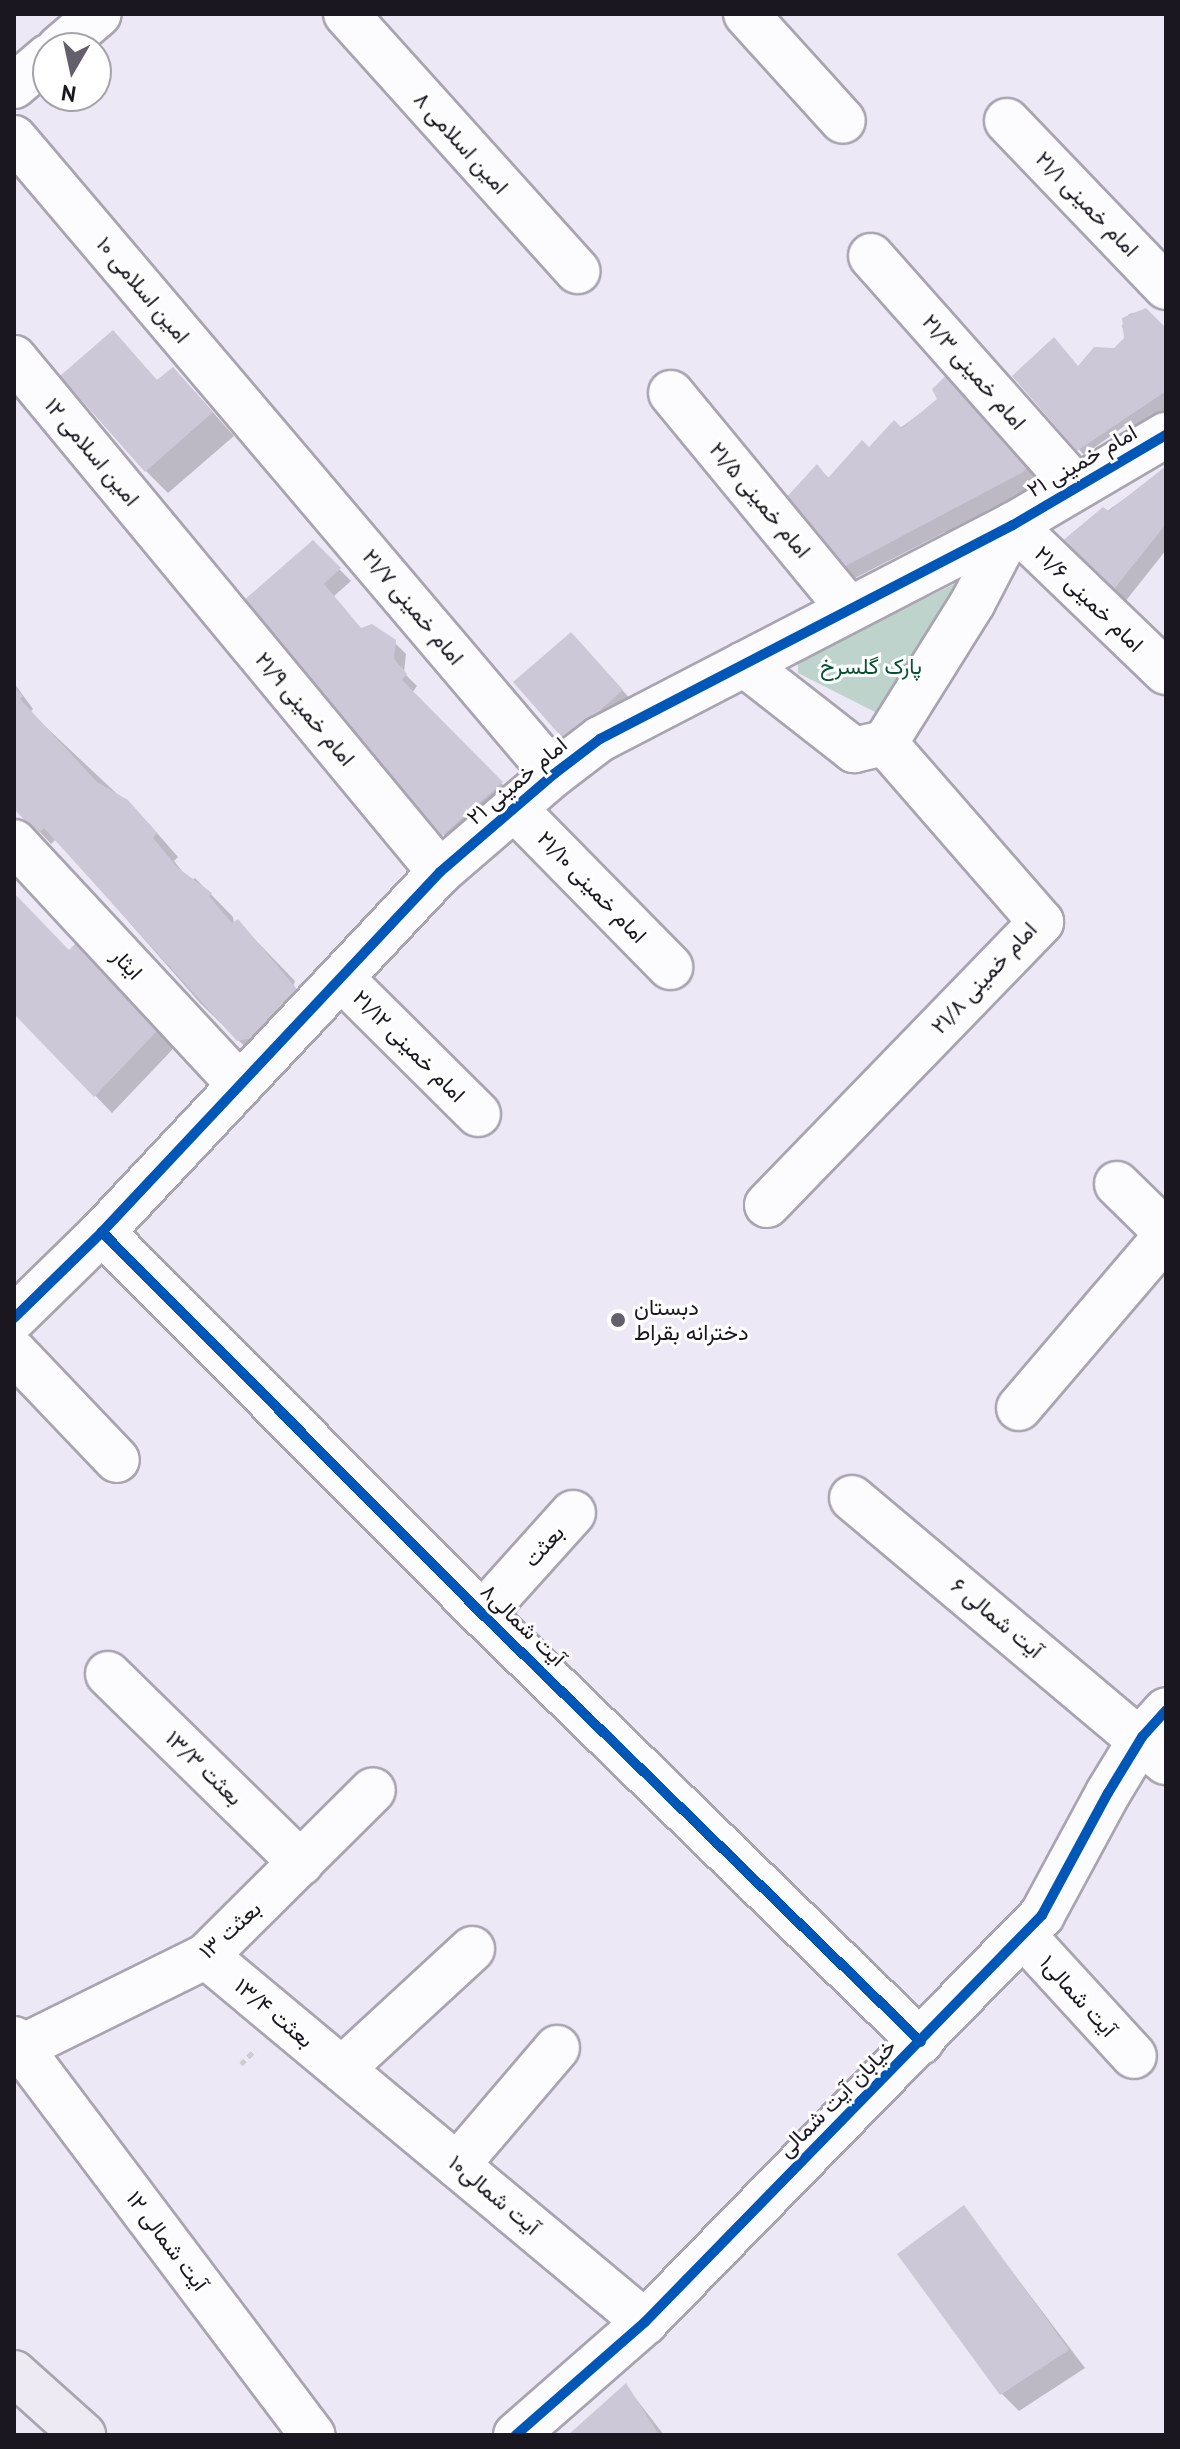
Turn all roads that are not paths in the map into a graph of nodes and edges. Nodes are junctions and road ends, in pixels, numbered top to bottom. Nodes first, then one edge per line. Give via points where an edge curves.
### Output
1 (99, 14) edge
2 (346, 14) edge
3 (746, 14) edge
4 (78, 32) edge
5 (32, 71) edge
6 (14, 86) edge
7 (843, 121) dead end
8 (1007, 121) dead end
9 (14, 138) edge
10 (871, 256) dead end
11 (577, 271) dead end
12 (1166, 287) edge
13 (14, 358) edge
14 (671, 393) dead end
15 (1166, 435) edge
16 (271, 441) joint
17 (1076, 487) junction
18 (1013, 525) junction
19 (170, 547) joint
20 (848, 608) junction
21 (744, 664) junction
22 (1166, 672) edge
23 (885, 743) junction
24 (554, 774) junction
25 (514, 808) junction
26 (14, 842) edge
27 (440, 872) junction
28 (670, 967) dead end
29 (341, 978) junction
30 (240, 1085) junction
31 (478, 1114) dead end
32 (1117, 1184) dead end
33 (767, 1205) dead end
34 (102, 1232) junction
35 (1166, 1234) edge
36 (14, 1318) edge
37 (14, 1352) edge
38 (1019, 1408) dead end
39 (117, 1460) dead end
40 (852, 1498) dead end
41 (573, 1513) dead end
42 (482, 1614) junction
43 (108, 1674) dead end
44 (1158, 1736) edge
45 (373, 1790) dead end
46 (301, 1863) junction
47 (1023, 1935) junction
48 (472, 1949) dead end
49 (206, 1956) junction
50 (921, 2042) junction
51 (17, 2046) edge
52 (557, 2048) dead end
53 (1134, 2056) dead end
54 (342, 2069) junction
55 (457, 2165) junction
56 (645, 2322) junction
57 (14, 2373) edge
58 (83, 2435) edge
59 (312, 2435) edge
60 (516, 2435) edge

1 - 4 street
2 - 11 street, امین اسلامی ۸
3 - 7 street
5 - 6 street
8 - 12 street, امام خمینی ۲۱/۱
9 - 16 street, امین اسلامی ۱۰
10 - 17 street, امام خمینی ۲۱/۳
13 - 19 street, امین اسلامی ۱۲
14 - 20 street, امام خمینی ۲۱/۵
15 - 17 street, امام خمینی ۲۱
16 - 24 street, امام خمینی ۲۱/۷
17 - 18 street, امام خمینی ۲۱
18 - 20 street, امام خمینی ۲۱
18 - 22 street, امام خمینی ۲۱/۶
18 - 23 street via 973,602
19 - 27 street, امام خمینی ۲۱/۹
20 - 21 street, امام خمینی ۲۱
21 - 23 street via 854,750
21 - 24 street, امام خمینی ۲۱ via 600,739
23 - 33 street, امام خمینی ۲۱/۸ via 1041,922
24 - 25 street, امام خمینی ۲۱
25 - 27 street, امام خمینی ۲۱
25 - 28 street, امام خمینی ۲۱/۱۰
26 - 30 street, ایثار
27 - 29 street, امام خمینی ۲۱
29 - 30 street, امام خمینی ۲۱
29 - 31 street, امام خمینی ۲۱/۱۲
30 - 34 street, امام خمینی ۲۱
32 - 35 street
34 - 36 street, امام خمینی ۲۱
34 - 42 street, آیت شمالی۸
35 - 38 street
37 - 39 street
40 - 44 street, آیت شمالی ۶
41 - 42 street, بعثت
42 - 50 street, آیت شمالی۸
43 - 46 street, بعثت ۱۳/۳
44 - 47 street, خیابان آیت شمالی via 1042,1915
45 - 46 street, بعثت ۱۳
46 - 49 street, بعثت ۱۳
47 - 50 street, خیابان آیت شمالی
47 - 53 street, آیت شمالی۱
48 - 54 street
49 - 51 street, بعثت ۱۳
49 - 54 street, بعثت ۱۳/۴
50 - 56 street, خیابان آیت شمالی
51 - 59 street, آیت شمالی ۱۲
52 - 55 street
54 - 55 street, آیت شمالی۱۰
55 - 56 street, آیت شمالی۱۰
56 - 60 street, خیابان آیت شمالی
57 - 58 main road

